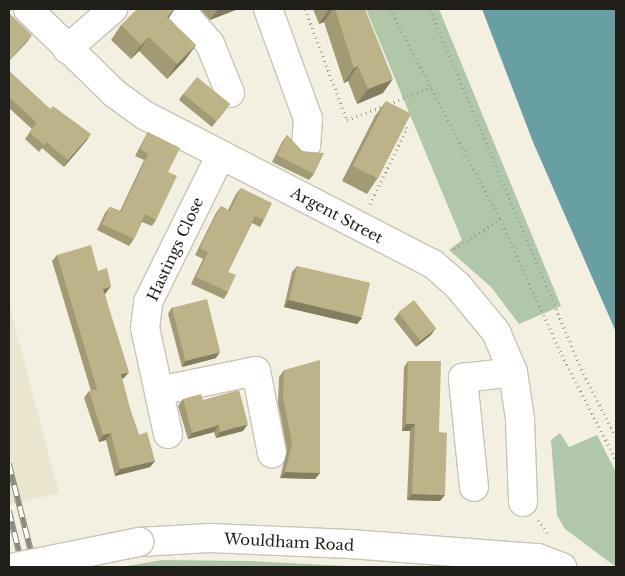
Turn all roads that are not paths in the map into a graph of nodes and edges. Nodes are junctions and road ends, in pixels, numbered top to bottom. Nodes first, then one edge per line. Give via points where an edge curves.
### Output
1 (28, 9) edge
2 (113, 9) edge
3 (180, 9) edge
4 (268, 9) edge
5 (67, 49) junction
6 (230, 92) dead end
7 (306, 145) dead end
8 (220, 156) junction
9 (513, 372) junction
10 (159, 391) junction
11 (168, 434) dead end
12 (272, 453) dead end
13 (474, 487) dead end
14 (523, 502) road end
15 (550, 563) edge
16 (16, 567) edge

1 - 5 street, Argent Street
2 - 5 street
3 - 6 street via 210,44
4 - 7 street via 308,119
5 - 8 street, Argent Street via 146,116
8 - 9 street, Argent Street via 432,264 458,286 496,332
8 - 10 street, Hastings Close via 148,302 145,328
9 - 13 street via 463,378
9 - 14 street, Argent Street via 520,419
10 - 11 street, Hastings Close
10 - 12 street via 256,371
15 - 16 street, Wouldham Road, bridge via 210,538 139,542

